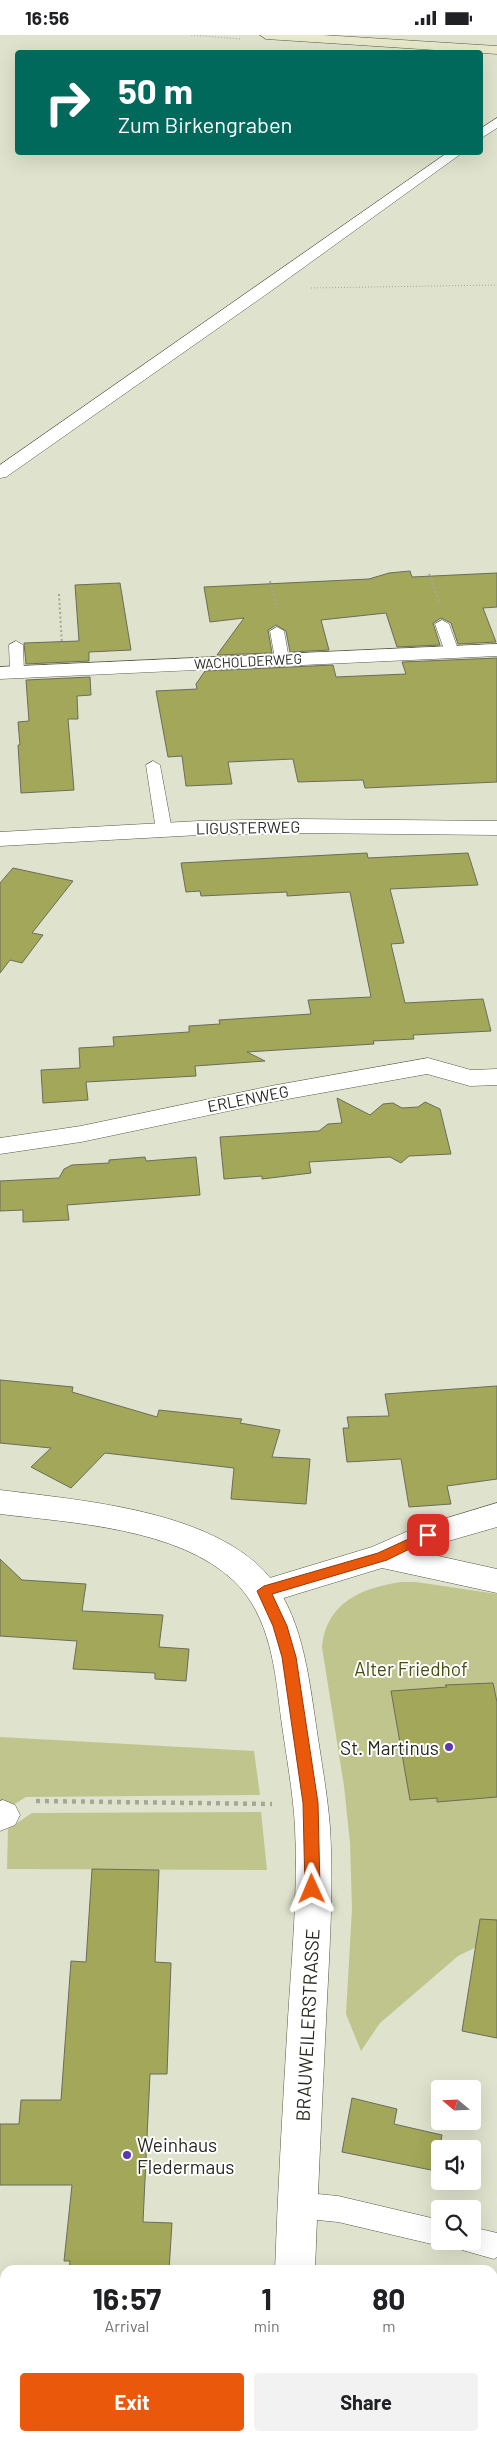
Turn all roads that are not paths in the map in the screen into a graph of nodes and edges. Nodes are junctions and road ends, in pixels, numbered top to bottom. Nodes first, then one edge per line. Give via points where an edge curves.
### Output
1 (266, 35) edge
2 (497, 50) edge
3 (497, 122) edge
4 (483, 133) edge
5 (452, 155) edge
6 (0, 473) edge
7 (442, 624) road end
8 (277, 631) road end
9 (16, 645) dead end
10 (497, 650) edge
11 (452, 652) junction
12 (282, 659) junction
13 (9, 673) edge
14 (153, 765) dead end
15 (497, 828) edge
16 (164, 830) junction
17 (0, 839) edge
18 (497, 1077) edge
19 (0, 1146) edge
20 (0, 1502) edge
21 (497, 1515) edge
22 (382, 1556) junction
23 (497, 1581) edge
24 (264, 1591) junction
25 (297, 2205) junction
26 (431, 2231) edge
27 (295, 2265) edge

1 - 2 main road
3 - 4 street
5 - 6 street
7 - 11 lane
8 - 12 lane
9 - 13 lane
10 - 11 street, WACHOLDERWEG
11 - 12 street, WACHOLDERWEG
12 - 13 street, WACHOLDERWEG
14 - 16 lane
15 - 16 street, LIGUSTERWEG via 308,826
16 - 17 street, LIGUSTERWEG
18 - 19 street, ERLENWEG via 470,1078 428,1066 420,1067 262,1095 81,1134
20 - 24 street, BRAUWEILERSTRASSE via 85,1513 170,1533 222,1554
21 - 22 street via 428,1535
22 - 23 street
22 - 24 street
24 - 25 street, BRAUWEILERSTRASSE via 280,1626 289,1657 310,1803 313,1905
25 - 26 lane via 338,2209
25 - 27 street, BRAUWEILERSTRASSE

